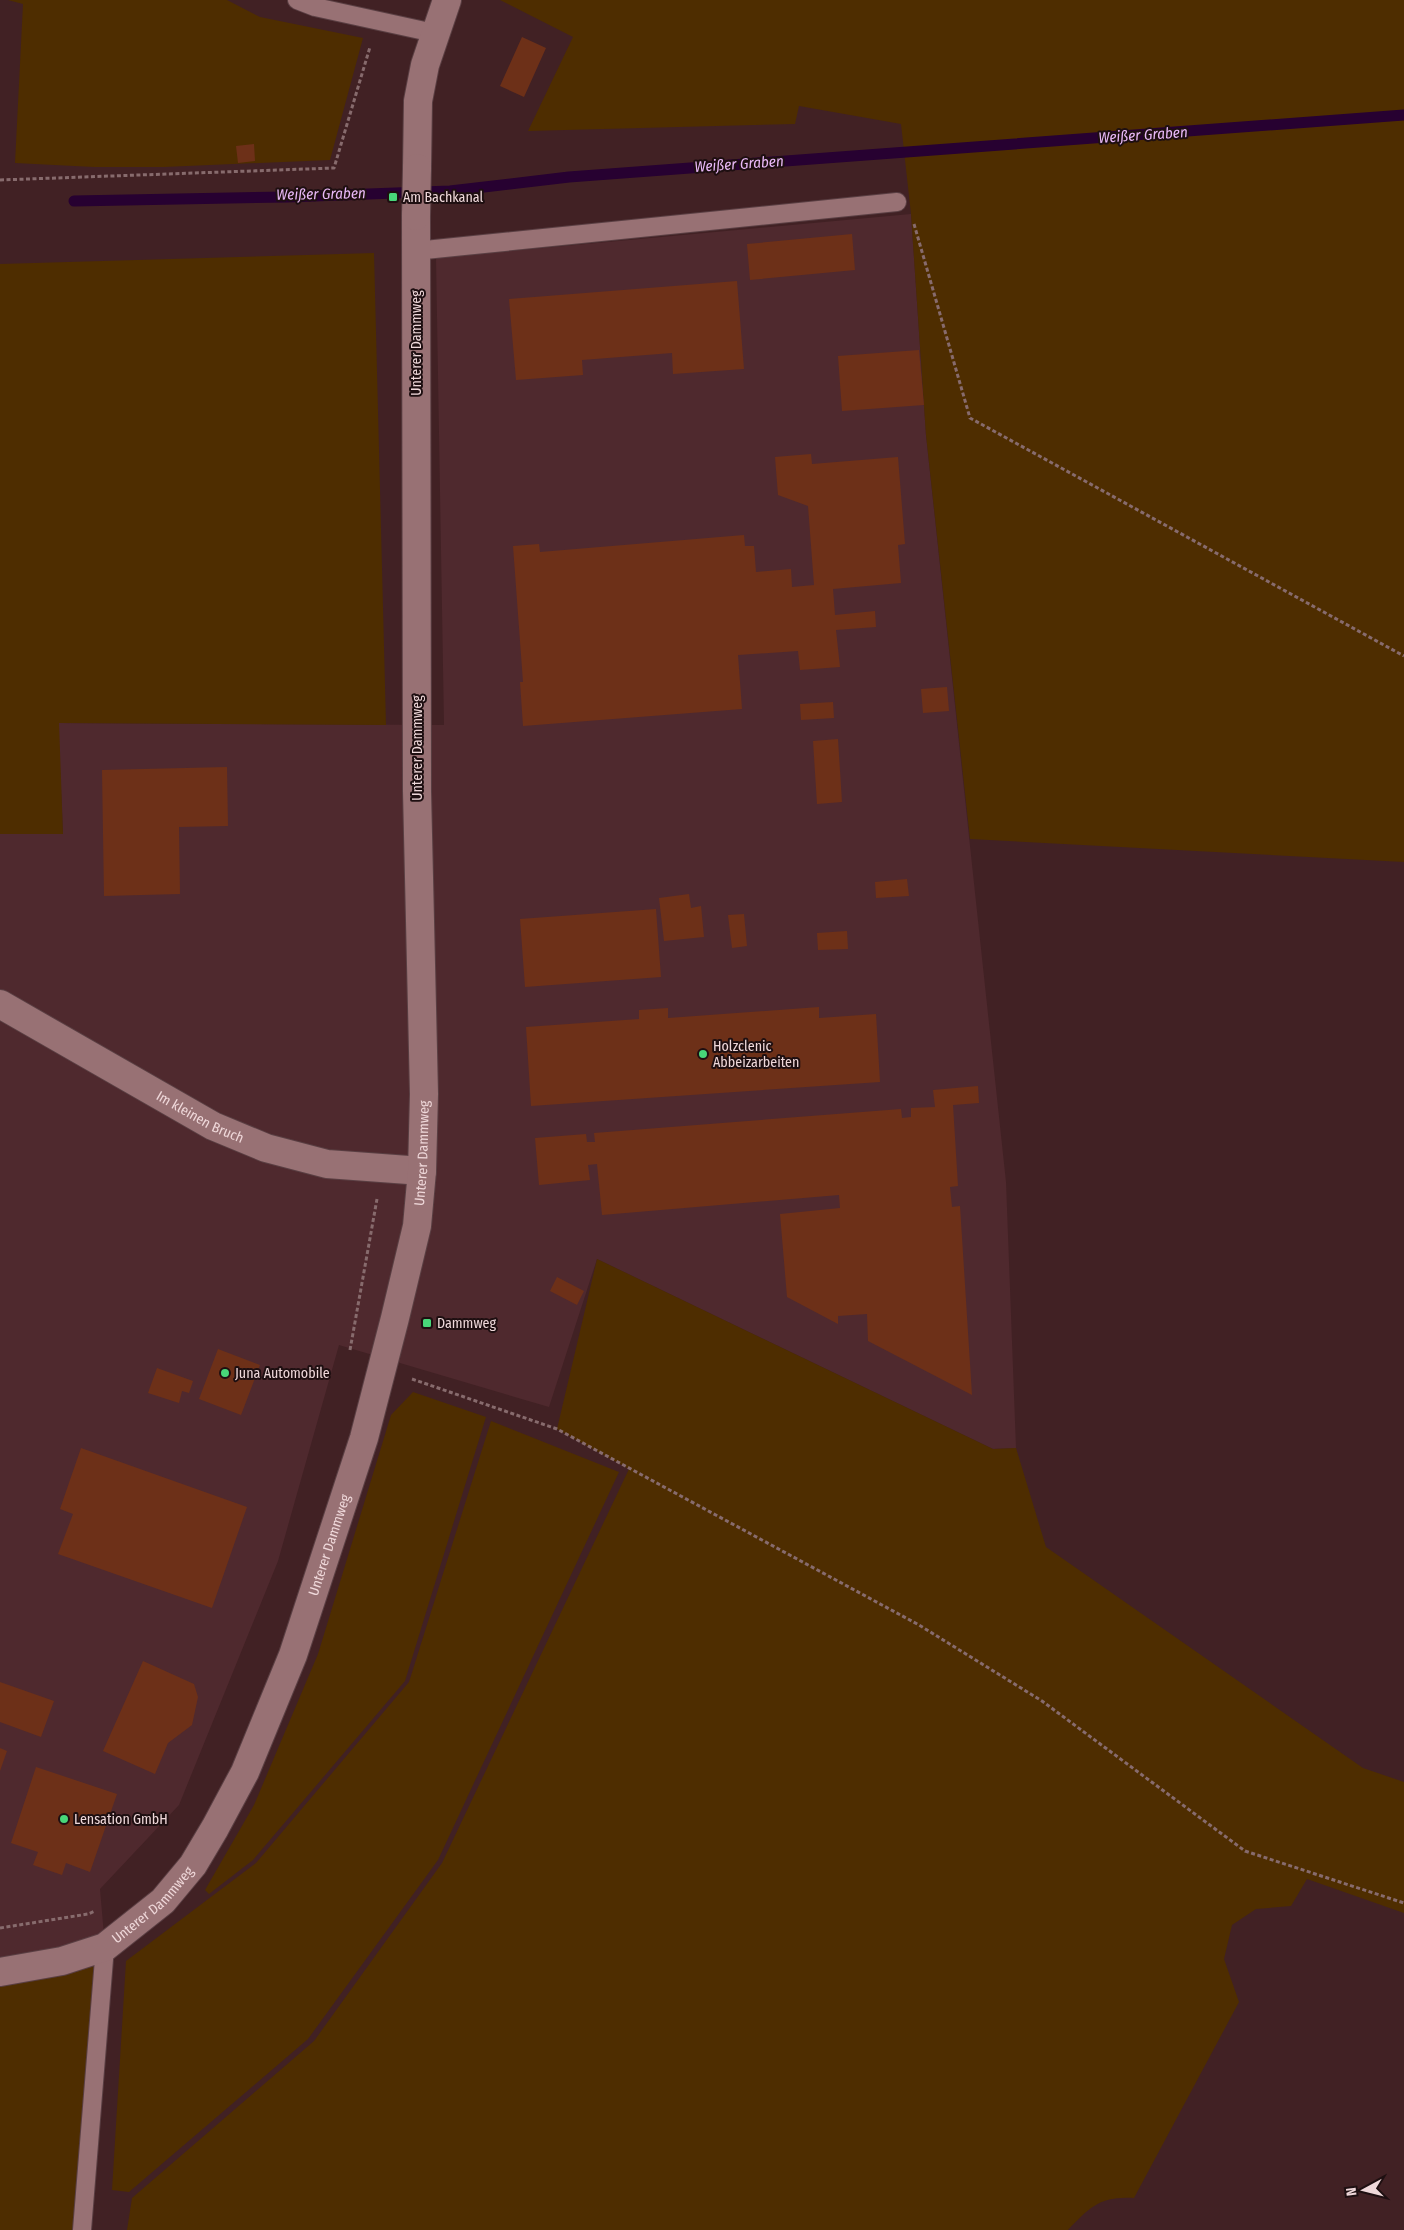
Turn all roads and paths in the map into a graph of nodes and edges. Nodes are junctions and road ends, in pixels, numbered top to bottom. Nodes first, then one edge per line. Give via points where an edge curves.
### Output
1 (297, 0) edge
2 (447, 0) edge
3 (378, 20) junction
4 (434, 33) junction
5 (0, 180) edge
6 (897, 202) joint
7 (416, 251) junction
8 (1404, 656) edge
9 (0, 1004) edge
10 (422, 1171) junction
11 (381, 1371) junction
12 (1404, 1904) edge
13 (103, 1908) dead end
14 (0, 1928) edge
15 (105, 1947) junction
16 (0, 1972) edge
17 (82, 2230) edge

1 - 3 lane
2 - 4 street, Unterer Dammweg
3 - 4 lane
3 - 5 path via 334,168
4 - 7 street, Unterer Dammweg via 418,101
6 - 7 lane
6 - 8 path via 909,200 970,418
7 - 10 street, Unterer Dammweg via 417,791 424,1094
9 - 10 street, Im kleinen Bruch via 213,1126 266,1148 327,1164
10 - 11 street, Unterer Dammweg via 416,1226
11 - 12 path via 557,1429 936,1635 1042,1701 1245,1851
11 - 15 street, Unterer Dammweg via 339,1518 296,1646 245,1772 193,1864 163,1901
13 - 14 path via 88,1914
15 - 16 street via 62,1961
15 - 17 lane, Unterer Dammweg

